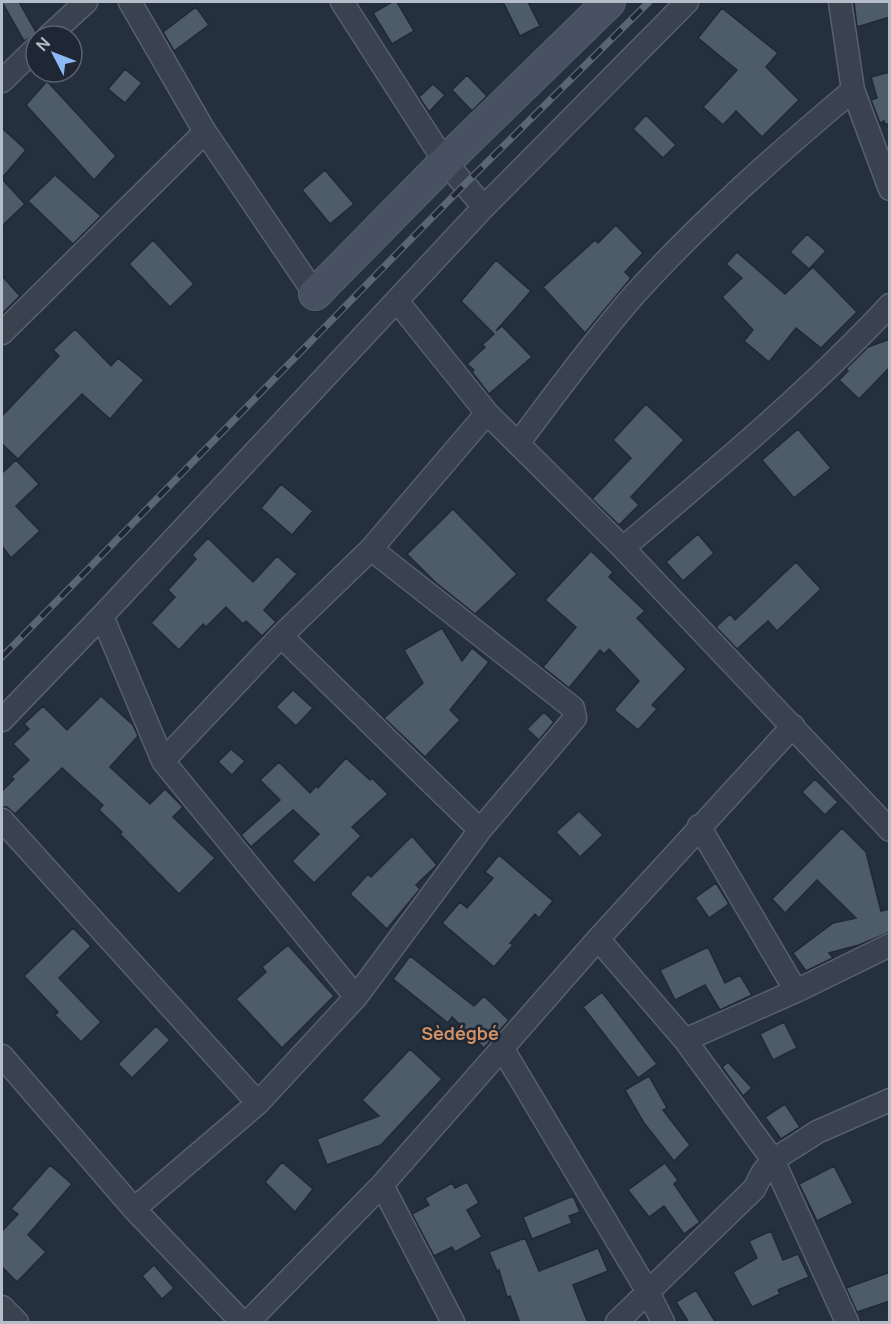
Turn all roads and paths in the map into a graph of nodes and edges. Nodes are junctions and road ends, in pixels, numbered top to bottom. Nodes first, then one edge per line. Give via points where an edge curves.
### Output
1 (86, 2) edge
2 (130, 2) edge
3 (342, 2) edge
4 (609, 2) edge
5 (687, 2) edge
6 (840, 2) edge
7 (62, 24) edge
8 (24, 60) edge
9 (2, 81) edge
10 (853, 90) junction
11 (206, 132) junction
12 (445, 162) junction
13 (890, 189) edge
14 (484, 207) junction
15 (315, 294) joint
16 (397, 301) junction
17 (890, 304) edge
18 (2, 333) edge
19 (488, 413) junction
20 (519, 442) junction
21 (623, 548) junction
22 (371, 549) junction
23 (102, 616) junction
24 (281, 636) junction
25 (2, 720) edge
26 (793, 726) junction
27 (163, 761) junction
28 (2, 820) edge
29 (699, 826) junction
30 (480, 830) junction
31 (890, 830) edge
32 (598, 939) junction
33 (890, 945) edge
34 (796, 990) junction
35 (356, 997) junction
36 (685, 1040) junction
37 (502, 1048) junction
38 (2, 1056) edge
39 (890, 1100) edge
40 (258, 1103) junction
41 (773, 1160) junction
42 (382, 1185) junction
43 (134, 1209) junction
44 (648, 1292) junction
45 (2, 1307) edge
46 (16, 1323) edge
47 (242, 1323) edge
48 (248, 1323) edge
49 (453, 1323) edge
50 (617, 1323) edge
51 (663, 1323) edge
52 (847, 1323) edge

1 - 7 street
2 - 11 street
3 - 12 street
4 - 12 main road
5 - 14 street
6 - 10 street
8 - 9 street
10 - 13 street
10 - 20 street via 712,215 634,296
11 - 15 street
11 - 18 street
12 - 14 street
12 - 15 main road
14 - 16 street
16 - 19 street
16 - 23 street
17 - 21 street via 773,421
19 - 20 street
19 - 22 street
20 - 21 street
21 - 26 street
22 - 24 street
22 - 30 street via 573,708 572,723
23 - 25 street
23 - 27 street
24 - 27 street
24 - 30 street
26 - 29 street
26 - 31 street
27 - 35 street
28 - 40 street
29 - 32 street
29 - 34 street
30 - 35 street
32 - 36 street
32 - 37 street
33 - 34 street
34 - 36 street
35 - 40 street
36 - 41 street
37 - 42 street
37 - 44 street
38 - 43 street
39 - 41 street via 817,1132
40 - 43 street
41 - 44 street via 754,1188
41 - 52 street
42 - 48 street
42 - 49 street
43 - 47 street
44 - 50 street
44 - 51 street
45 - 46 street

